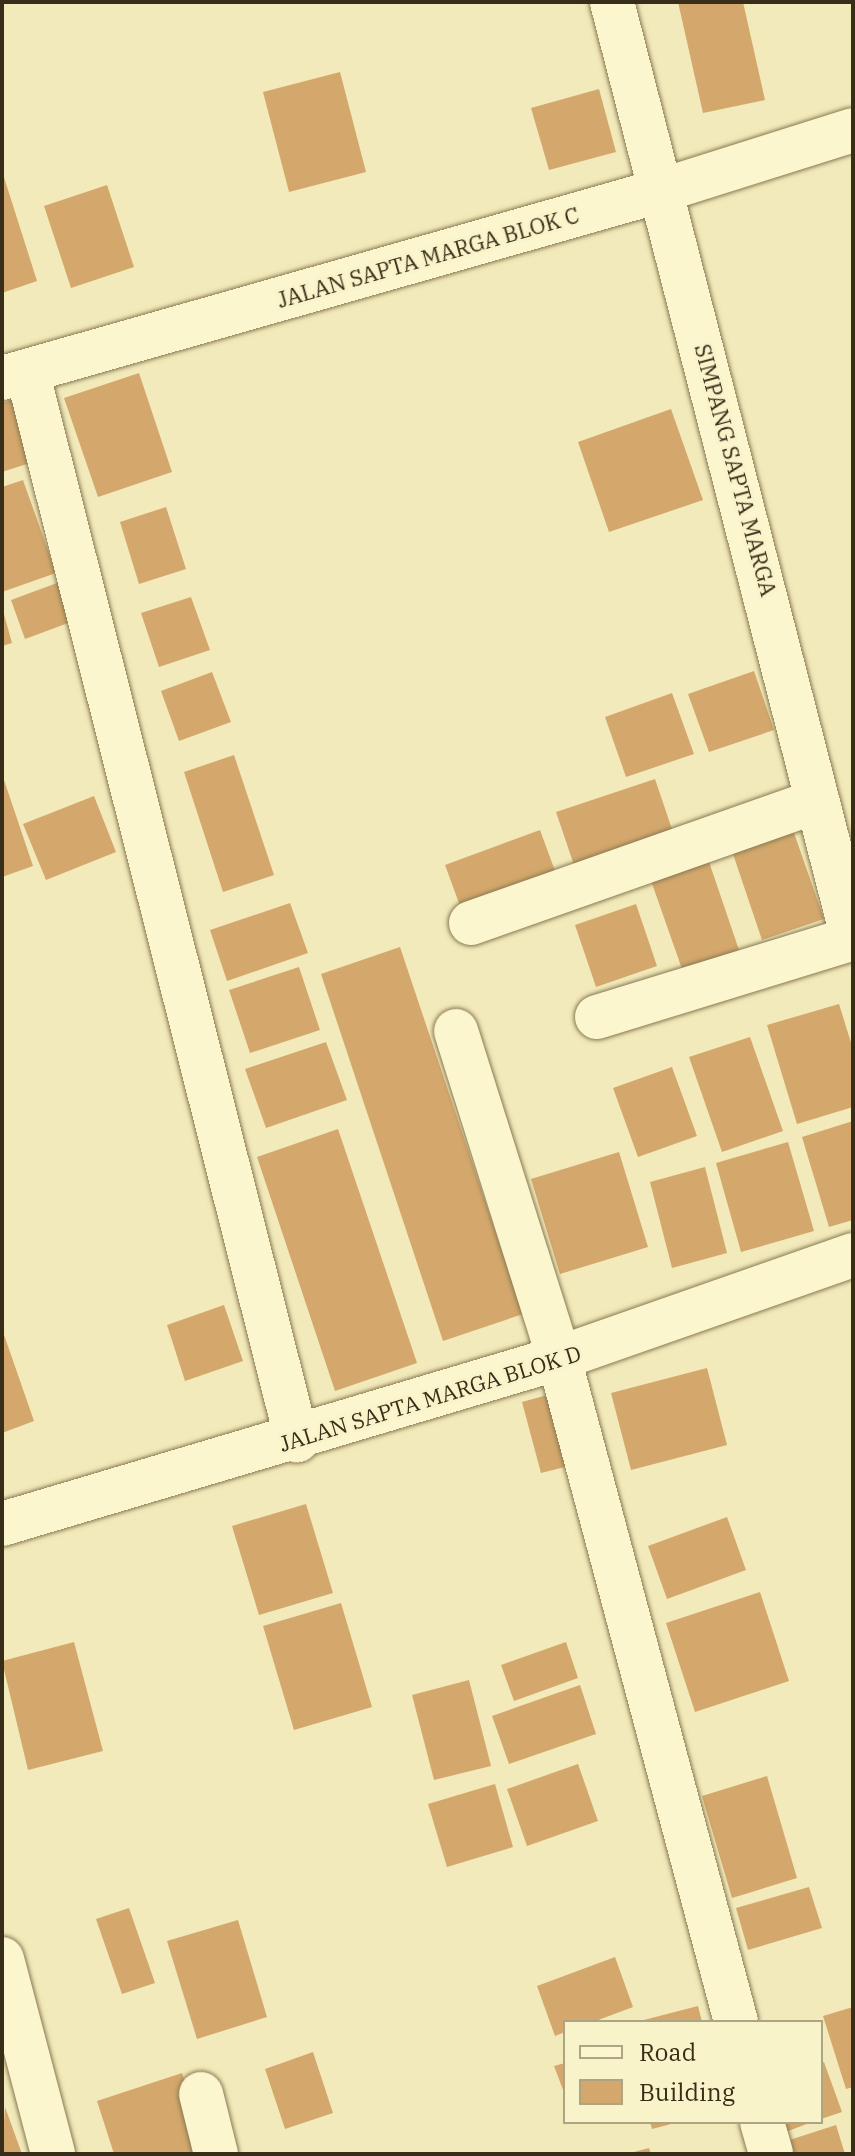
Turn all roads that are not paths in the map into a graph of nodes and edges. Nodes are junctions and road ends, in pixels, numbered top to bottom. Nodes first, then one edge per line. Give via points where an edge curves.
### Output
1 (612, 2) edge
2 (853, 130) edge
3 (663, 190) junction
4 (14, 374) edge
5 (817, 801) junction
6 (843, 850) edge
7 (471, 923) dead end
8 (853, 938) edge
9 (597, 1017) dead end
10 (456, 1031) dead end
11 (853, 1255) edge
12 (559, 1358) junction
13 (297, 1440) junction
14 (2, 1524) edge
15 (2, 1959) edge
16 (735, 2020) edge
17 (201, 2094) dead end
18 (763, 2124) edge
19 (53, 2154) edge
20 (216, 2154) edge
21 (771, 2154) edge

1 - 3 street, SIMPANG SAPTA MARGA
2 - 3 street, JALAN SAPTA MARGA BLOK C
3 - 4 street, JALAN SAPTA MARGA BLOK C
3 - 5 street, SIMPANG SAPTA MARGA
4 - 13 street
5 - 6 street, SIMPANG SAPTA MARGA
5 - 7 street
6 - 8 street, SIMPANG SAPTA MARGA
8 - 9 street
10 - 12 street
11 - 12 street, JALAN SAPTA MARGA BLOK D
12 - 13 street, JALAN SAPTA MARGA BLOK D
12 - 16 street
13 - 14 street, JALAN SAPTA MARGA BLOK D
15 - 19 street
17 - 20 street
18 - 21 street

